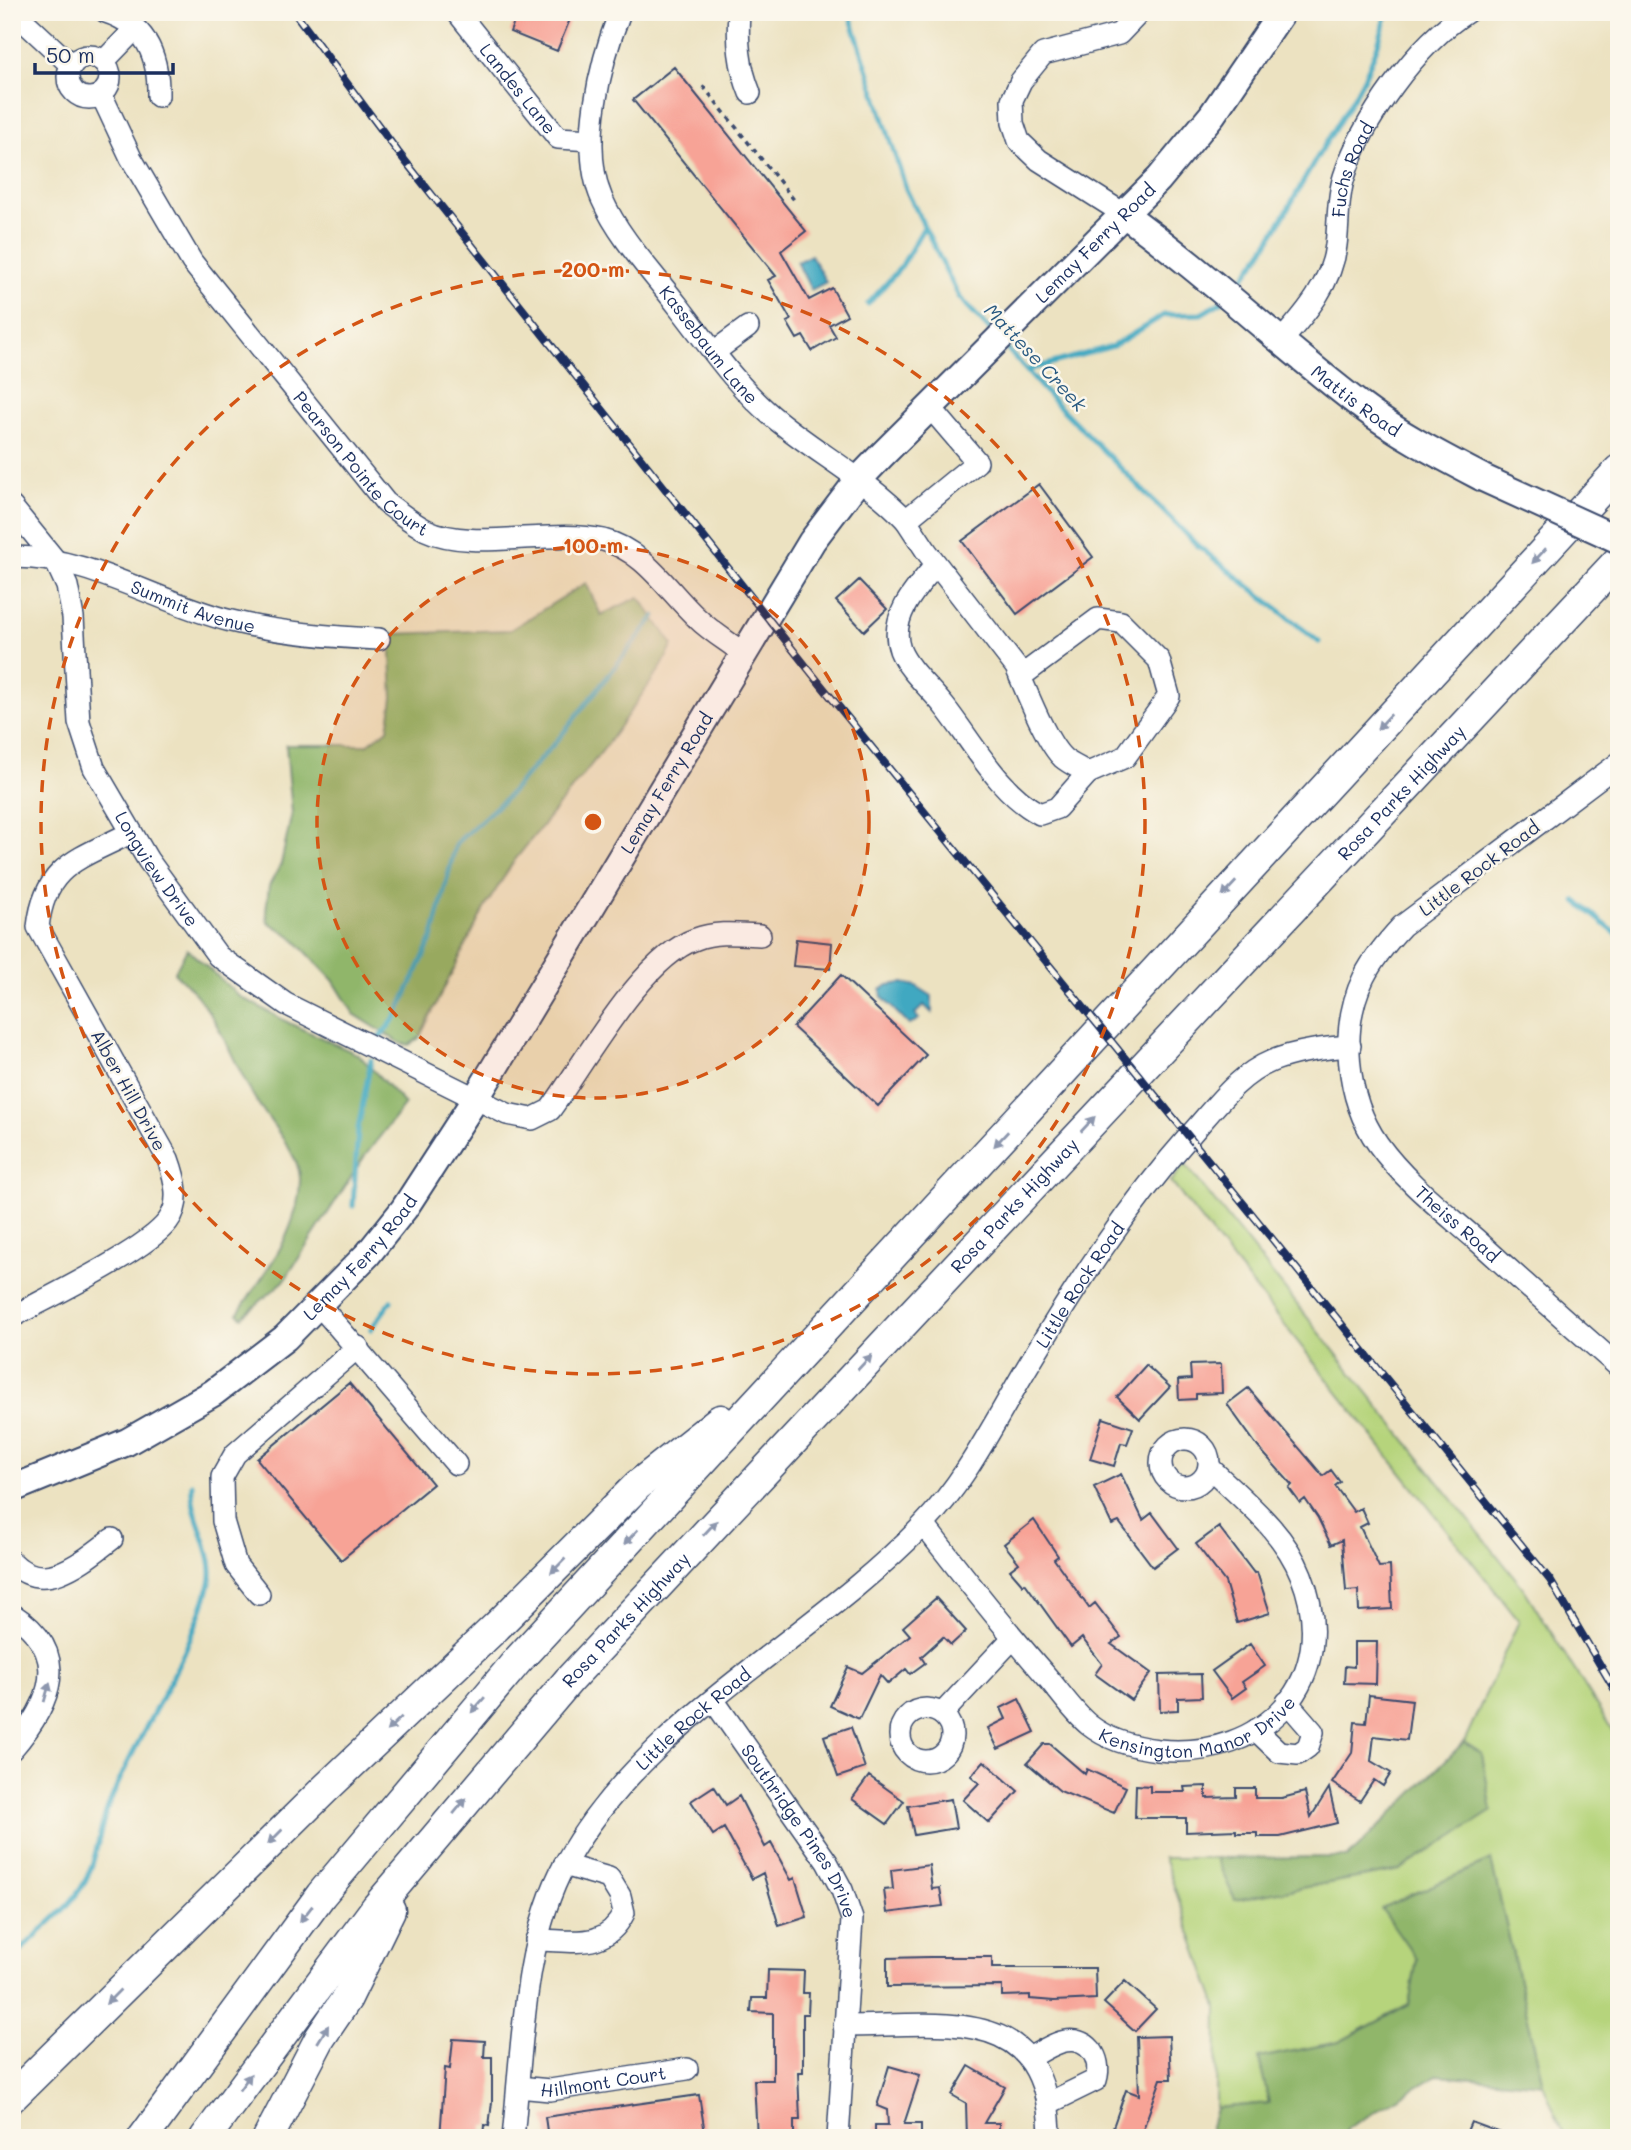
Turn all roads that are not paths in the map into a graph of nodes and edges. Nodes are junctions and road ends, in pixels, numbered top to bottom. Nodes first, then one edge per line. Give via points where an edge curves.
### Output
1 (14, 12) edge
2 (106, 12) edge
3 (457, 12) edge
4 (620, 12) edge
5 (739, 12) edge
6 (1140, 12) edge
7 (1282, 12) edge
8 (1463, 14) edge
9 (135, 29) junction
10 (104, 61) junction
11 (71, 65) junction
12 (750, 93) dead end
13 (102, 94) junction
14 (158, 96) dead end
15 (592, 140) junction
16 (1124, 214) junction
17 (748, 327) dead end
18 (1282, 341) junction
19 (714, 352) junction
20 (930, 407) junction
21 (1619, 470) edge
22 (859, 479) junction
23 (12, 507) edge
24 (906, 520) junction
25 (1619, 540) edge
26 (12, 557) edge
27 (55, 560) junction
28 (1619, 560) edge
29 (936, 565) junction
30 (379, 639) dead end
31 (744, 654) junction
32 (1020, 677) junction
33 (1619, 763) edge
34 (1088, 773) junction
35 (130, 833) junction
36 (760, 935) dead end
37 (1350, 1046) junction
38 (475, 1098) junction
39 (320, 1306) junction
40 (12, 1318) edge
41 (358, 1347) junction
42 (795, 1362) junction
43 (1619, 1367) edge
44 (456, 1464) dead end
45 (1209, 1467) dead end
46 (12, 1489) edge
47 (923, 1525) junction
48 (111, 1539) dead end
49 (12, 1562) edge
50 (259, 1594) dead end
51 (12, 1614) edge
52 (1013, 1638) junction
53 (714, 1701) junction
54 (1287, 1702) junction
55 (942, 1714) dead end
56 (1256, 1730) junction
57 (12, 1749) edge
58 (416, 1859) junction
59 (564, 1865) junction
60 (536, 1940) junction
61 (844, 2026) junction
62 (1031, 2057) junction
63 (687, 2069) dead end
64 (518, 2087) junction
65 (12, 2097) edge
66 (1049, 2103) junction
67 (143, 2138) edge
68 (205, 2138) edge
69 (268, 2138) edge
70 (513, 2138) edge
71 (838, 2138) edge
72 (1050, 2138) edge

1 - 11 street
2 - 9 street
3 - 15 street, Landes Lane via 558,138
4 - 15 street, Kassebaum Lane via 603,63
5 - 12 street via 737,40
6 - 16 street via 1119,34 1043,54 1021,80 1012,100 1019,141 1040,160
7 - 16 main road, Lemay Ferry Road via 1212,116
8 - 18 street, Fuchs Road via 1425,48 1354,151 1338,203 1331,267 1315,300
9 - 10 street
9 - 14 street via 155,55
10 - 11 street via 89,55
10 - 13 street, Pearson Pointe Court via 111,76
11 - 13 street via 68,79 74,92 87,98
13 - 31 street, Pearson Pointe Court via 131,158 192,262 386,503 428,531 467,539 603,541 633,555 656,573 698,619
15 - 19 street, Kassebaum Lane via 592,164 607,209
16 - 18 main road, Mattis Road
16 - 20 main road, Lemay Ferry Road
17 - 19 street
18 - 25 main road, Mattis Road, bridge via 1392,427 1483,478
19 - 22 street, Kassebaum Lane via 769,414
20 - 22 main road, Lemay Ferry Road
20 - 24 street via 977,462
21 -> 42 highway
22 - 24 street, Kassebaum Lane
22 - 31 main road, Lemay Ferry Road via 812,541
23 - 27 street, Longview Drive
24 - 29 street, Kassebaum Lane
26 - 27 street, Summit Avenue
27 - 30 street, Summit Avenue via 230,621 316,637
27 - 35 street, Longview Drive via 67,586 73,617 79,722 94,768
58 -> 28 highway, Rosa Parks Highway via 666,1575
29 - 32 street, Kassebaum Lane
29 - 34 street via 907,598 899,628 900,650 908,661 1027,807 1041,814 1057,808
31 - 38 main road, Lemay Ferry Road
32 - 34 street via 1062,757
32 - 34 street via 1098,619 1121,622 1159,660 1170,696 1125,757
33 - 37 street, Little Rock Road via 1402,926 1363,978 1355,999
35 - 38 street, Longview Drive via 218,956 286,1004
35 - 40 street, Alber Hill Drive via 83,855 49,883 38,927 168,1159 176,1180 176,1203 168,1221 142,1244
36 - 38 street, Longview Drive via 694,939 661,962 630,995 550,1110 540,1116 514,1116
37 - 43 street, Theiss Road via 1357,1104 1392,1161
37 - 47 street, Little Rock Road via 1272,1061 1226,1095 1155,1178 1089,1268 970,1463
38 - 39 main road, Lemay Ferry Road via 404,1209
39 - 41 street
39 - 46 main road, Lemay Ferry Road via 247,1368 165,1422 85,1462
41 - 44 street
41 - 50 street via 235,1454 222,1477 223,1521 236,1564
42 -> 65 highway via 638,1485
42 -> 67 highway via 526,1651 427,1766 275,1955
45 - 54 street, Kensington Manor Drive via 1274,1531 1300,1572 1311,1603 1309,1670
47 - 52 street, Kensington Manor Drive
47 - 53 street, Little Rock Road via 873,1572
48 - 49 street via 51,1577 23,1572
57 -> 51 street via 33,1725 51,1680 44,1645 35,1630
52 - 55 street
52 - 56 street, Kensington Manor Drive via 1089,1725 1131,1747 1187,1752 1224,1745
53 - 59 street, Little Rock Road via 655,1752 598,1813
53 - 61 street, Southridge Pines Drive via 842,1890 852,1919
54 - 56 street, Kensington Manor Drive
54 - 56 street via 1313,1732 1308,1747 1297,1755 1279,1752
68 -> 58 highway
69 -> 58 highway via 300,2073 347,1998
59 - 60 street, Little Rock Road
59 - 60 street via 609,1878 624,1913 615,1931 595,1941
60 - 64 street, Little Rock Road
61 - 62 street via 964,2027 1009,2040
61 - 71 street, Southridge Pines Drive
62 - 66 street
62 - 66 street via 1074,2040 1097,2056 1096,2080
63 - 64 street, Hillmont Court via 550,2090
64 - 70 street, Little Rock Road
66 - 72 street

